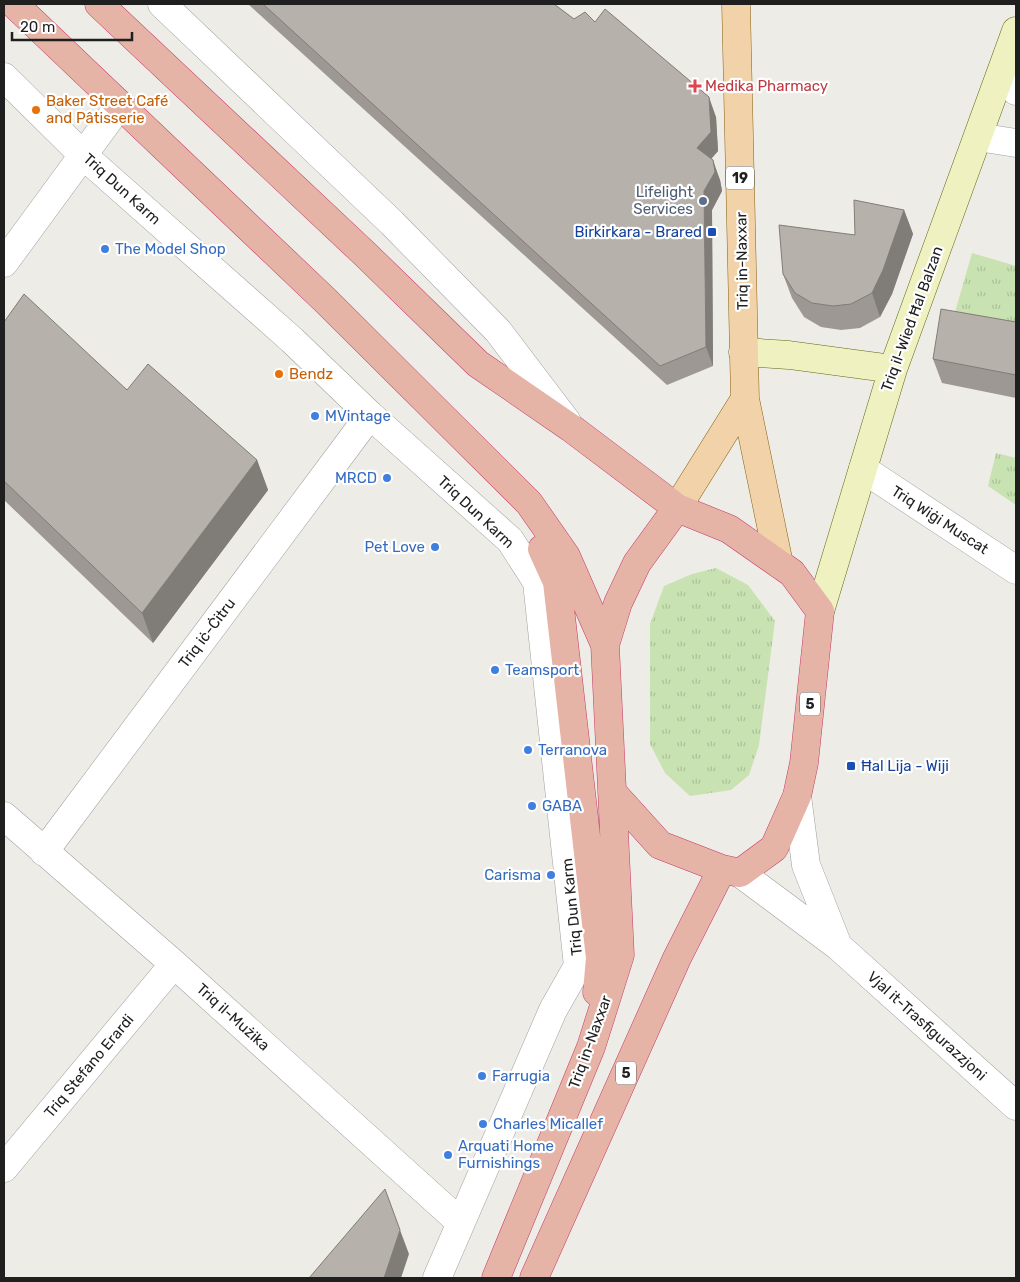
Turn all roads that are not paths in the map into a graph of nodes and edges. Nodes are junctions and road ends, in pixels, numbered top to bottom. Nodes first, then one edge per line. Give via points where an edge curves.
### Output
1 (14, 4) edge
2 (99, 4) edge
3 (736, 4) edge
4 (177, 10) edge
5 (1016, 30) edge
6 (4, 77) edge
7 (1008, 84) edge
8 (119, 106) junction
9 (978, 137) junction
10 (1016, 143) edge
11 (84, 156) junction
12 (4, 263) edge
13 (744, 352) junction
14 (892, 369) junction
15 (745, 399) junction
16 (370, 415) junction
17 (571, 428) junction
18 (863, 469) junction
19 (516, 490) junction
20 (677, 508) junction
21 (779, 564) junction
22 (1016, 570) edge
23 (820, 611) junction
24 (605, 645) junction
25 (612, 792) junction
26 (797, 796) junction
27 (4, 816) edge
28 (44, 852) junction
29 (731, 871) junction
30 (838, 946) junction
31 (174, 964) junction
32 (591, 1047) junction
33 (1016, 1106) edge
34 (4, 1168) edge
35 (460, 1222) junction
36 (437, 1278) edge
37 (496, 1278) edge
38 (534, 1278) edge

1 - 8 highway
2 - 17 highway via 478,364
3 - 13 main road, Triq in-Naxxar / 19
4 - 17 street via 498,331
5 - 7 main road, Triq il-Wied Ħal Balzan
6 - 11 street, Triq Dun Karm
7 - 9 main road, Triq il-Wied Ħal Balzan
8 - 11 street
8 - 19 highway via 326,301
9 - 10 street
9 - 14 main road, Triq il-Wied Ħal Balzan
11 - 12 street
11 - 16 street, Triq Dun Karm via 292,340
13 - 14 main road
13 - 15 main road, Triq in-Naxxar / 19
14 - 18 main road, Triq il-Wied Ħal Balzan
15 - 20 main road, Triq in-Naxxar
15 - 21 main road, Triq in-Naxxar
16 - 28 street, Triq iċ-Ċitru
16 - 35 street, Triq Dun Karm via 510,540 537,582 578,966 553,1010
17 - 20 highway
18 - 22 street, Triq Wiġi Muscat
18 - 23 main road, Triq il-Wied Ħal Balzan
19 - 24 highway via 529,503 566,556
19 - 32 highway via 556,582 600,958
20 - 21 highway via 729,529
20 - 24 highway, Triq in-Naxxar via 637,563 618,603
21 - 23 highway via 792,573
23 - 26 highway, 5 via 804,763
24 - 25 highway, Triq in-Naxxar
25 - 29 highway via 660,845
25 - 32 highway, Triq in-Naxxar via 620,955
26 - 29 highway, 5 via 774,848
26 - 30 street, Vjal it-Trasfigurazzjoni via 806,865
27 - 28 street, Triq il-Mużika
28 - 31 street, Triq il-Mużika
29 - 30 street, Vjal it-Trasfigurazzjoni
29 - 38 highway, 5 via 677,958
30 - 33 street, Vjal it-Trasfigurazzjoni
31 - 34 street, Triq Stefano Erardi
31 - 35 street, Triq il-Mużika
32 - 37 highway, Triq in-Naxxar
35 - 36 street, Triq Dun Karm

